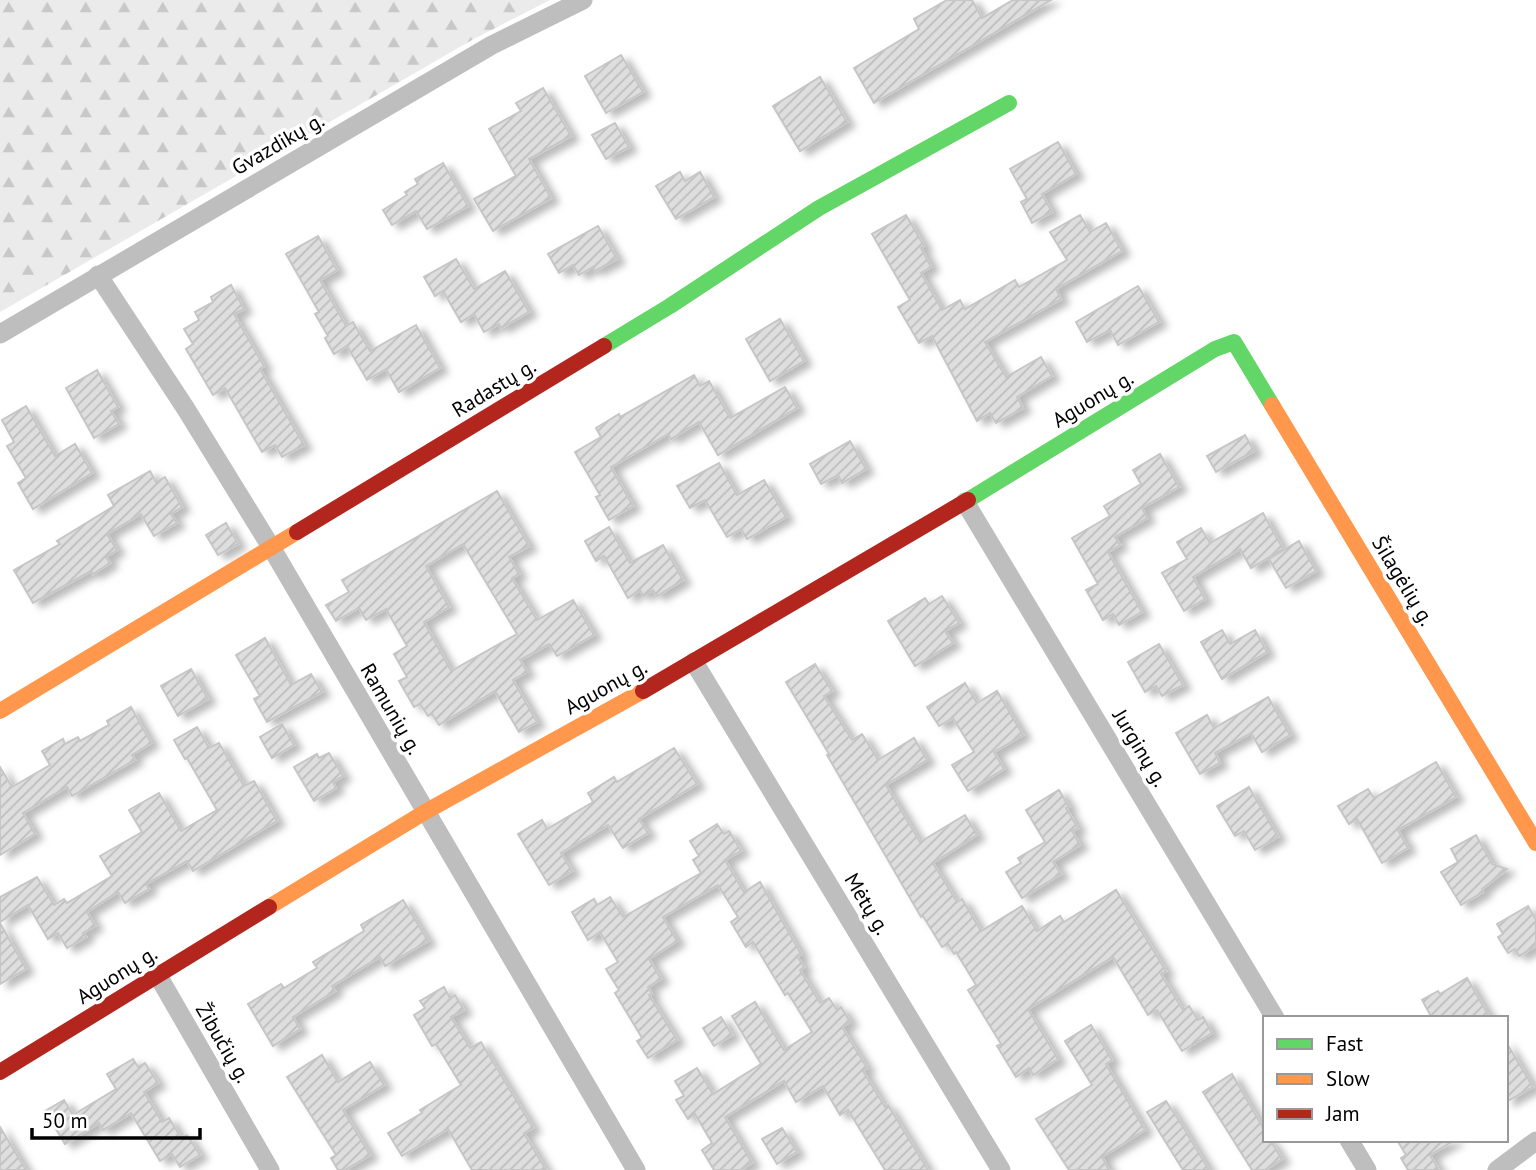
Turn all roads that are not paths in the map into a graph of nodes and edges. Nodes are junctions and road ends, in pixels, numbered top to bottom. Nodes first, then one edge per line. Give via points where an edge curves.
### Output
1 (583, 0) edge
2 (1009, 103) dead end
3 (98, 275) junction
4 (0, 334) edge
5 (1234, 342) joint
6 (965, 502) junction
7 (271, 547) junction
8 (694, 662) junction
9 (0, 711) edge
10 (425, 812) junction
11 (1536, 843) edge
12 (157, 974) junction
13 (1274, 1016) edge
14 (0, 1072) edge
15 (1536, 1141) edge
16 (1350, 1142) edge
17 (270, 1170) edge
18 (636, 1170) edge
19 (1001, 1170) edge
20 (1367, 1170) edge
21 (1497, 1170) edge

1 - 3 street, Gvazdikų g. via 492,45
2 - 7 street, Radastų g. via 819,208 670,306
3 - 4 street, Gvazdikų g.
3 - 7 street, Ramunių g.
5 - 6 street, Aguonų g.
5 - 11 street, Šilagėlių g.
6 - 8 street, Aguonų g.
6 - 13 street, Jurginų g.
7 - 9 street, Radastų g.
7 - 10 street, Ramunių g.
8 - 10 street, Aguonų g.
8 - 19 street, Mėtų g.
10 - 12 street, Aguonų g.
10 - 18 street, Ramunių g.
12 - 14 street, Aguonų g.
12 - 17 street, Žibučių g.
15 - 21 street
16 - 20 street

